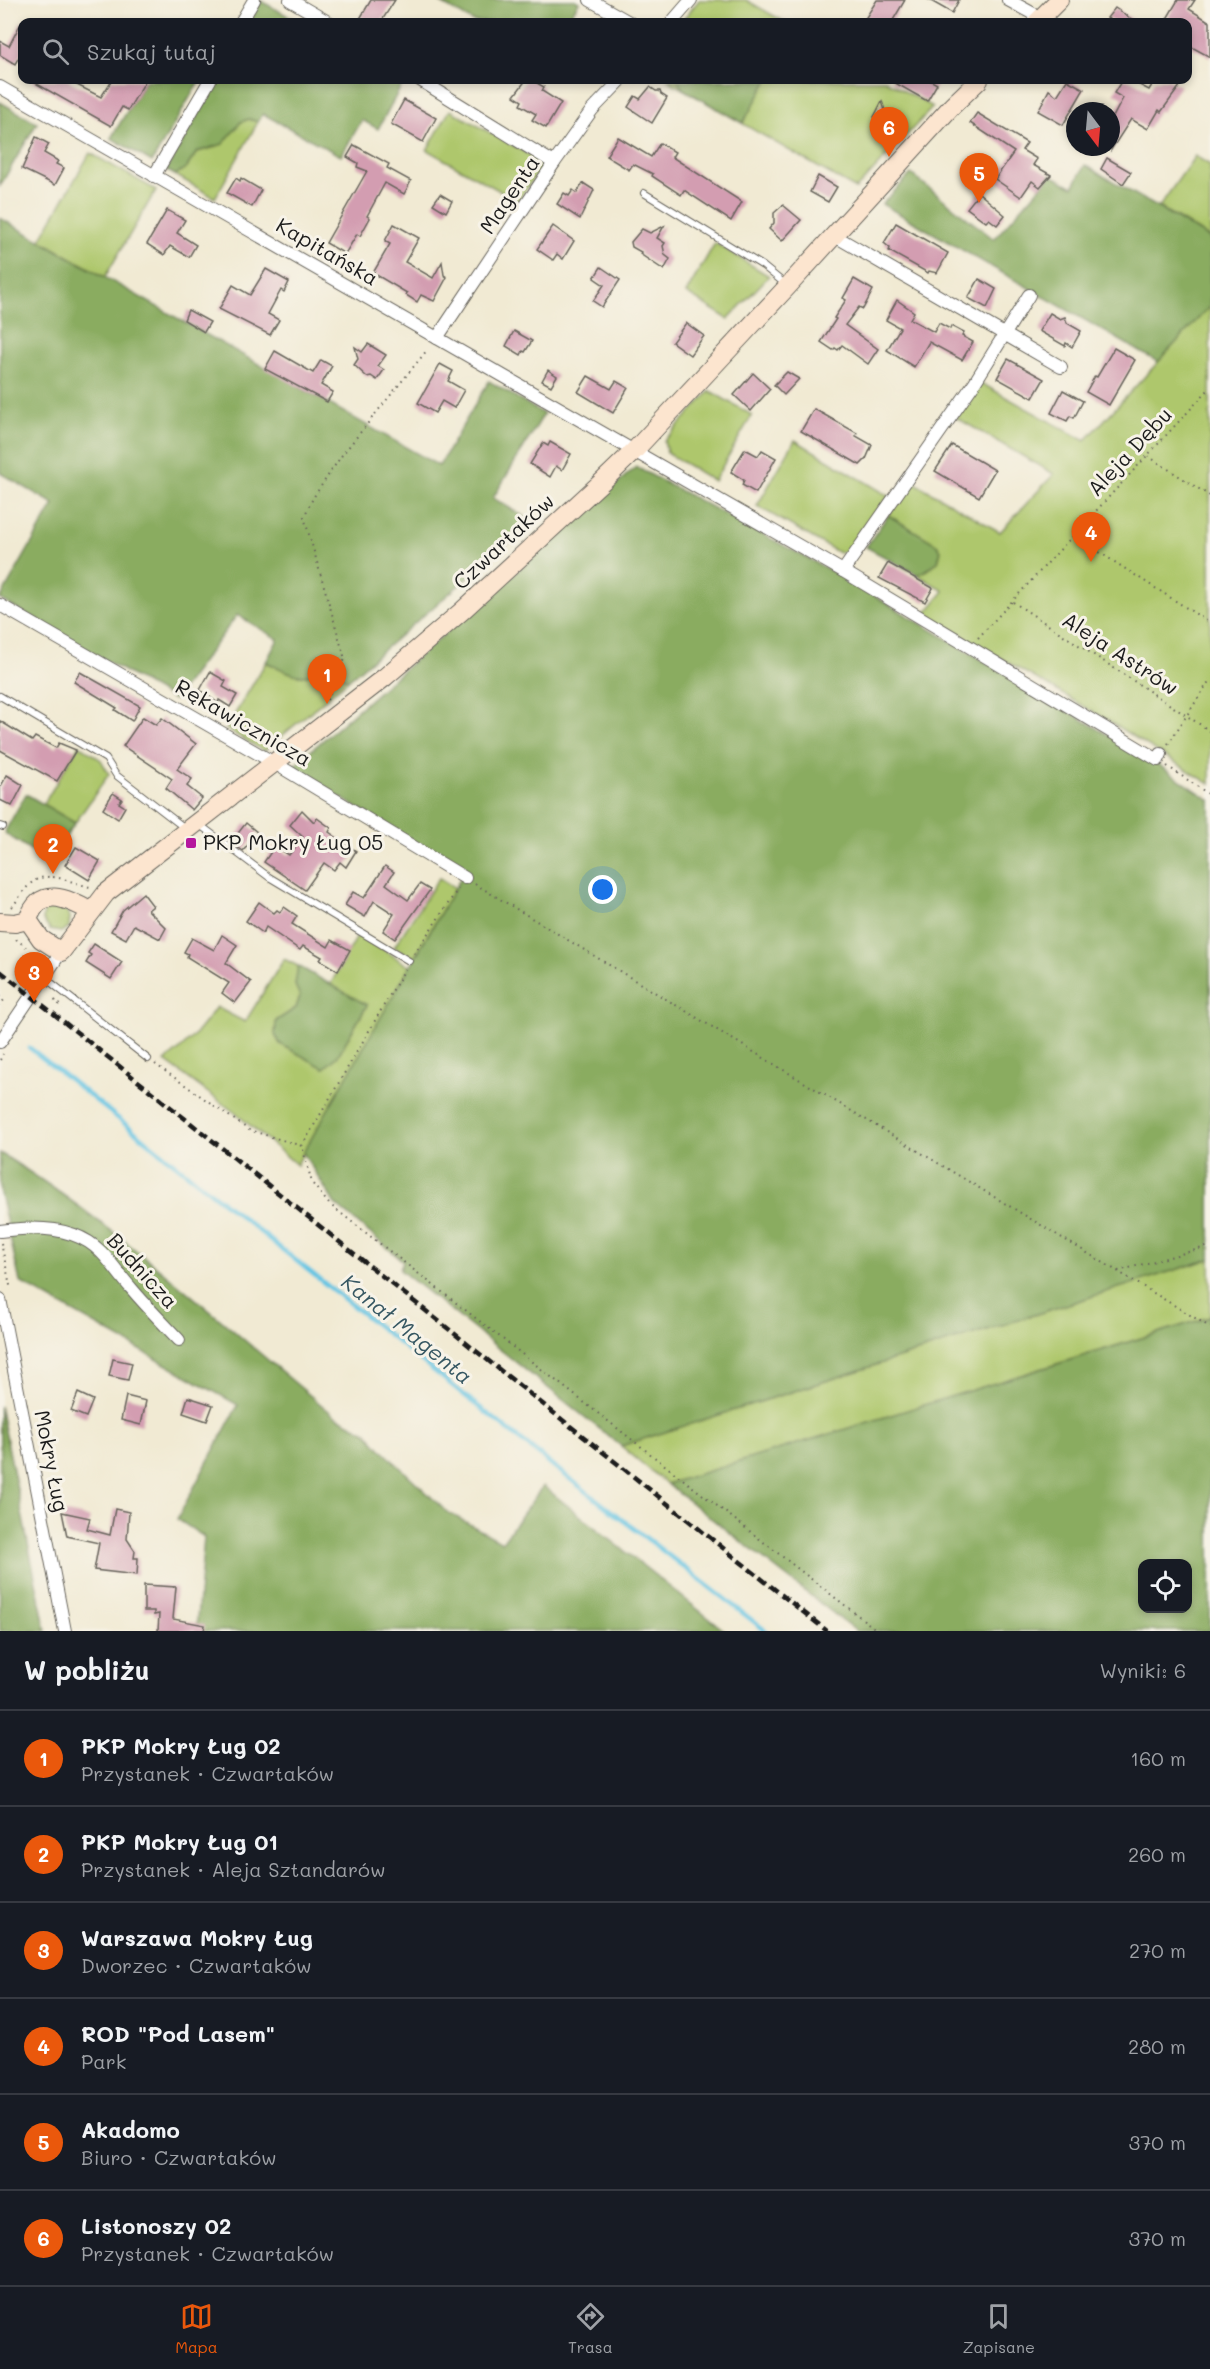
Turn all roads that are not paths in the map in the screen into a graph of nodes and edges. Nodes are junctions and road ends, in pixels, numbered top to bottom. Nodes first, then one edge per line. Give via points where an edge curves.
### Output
1 (254, 0) edge
2 (290, 0) edge
3 (590, 0) edge
4 (691, 0) edge
5 (1008, 0) edge
6 (1059, 0) edge
7 (243, 18) edge
8 (321, 18) edge
9 (621, 18) edge
10 (675, 18) edge
11 (1036, 18) edge
12 (1041, 18) edge
13 (208, 84) edge
14 (426, 84) edge
15 (617, 84) edge
16 (975, 84) edge
17 (0, 87) edge
18 (554, 164) junction
19 (154, 176) junction
20 (644, 193) dead end
21 (835, 236) junction
22 (788, 286) junction
23 (1029, 295) dead end
24 (1005, 334) junction
25 (437, 338) junction
26 (1061, 367) dead end
27 (634, 451) junction
28 (843, 571) junction
29 (0, 605) edge
30 (0, 696) edge
31 (1160, 757) road end
32 (276, 764) junction
33 (192, 827) junction
34 (465, 878) road end
35 (90, 911) junction
36 (28, 920) junction
37 (0, 922) edge
38 (61, 952) junction
39 (409, 961) road end
40 (44, 977) junction
41 (0, 1042) edge
42 (148, 1059) road end
43 (0, 1231) edge
44 (0, 1299) edge
45 (179, 1340) dead end
46 (65, 1631) edge

1 - 7 street
2 - 8 street
3 - 9 street
4 - 10 street
5 - 11 street
6 - 12 street
13 - 19 street
14 - 18 street
15 - 18 street, Magenta via 592,111
16 - 21 street, Czwartaków
17 - 19 street, Kapitańska
18 - 25 street, Magenta
19 - 25 street, Kapitańska
20 - 22 lane via 763,266
21 - 22 street, Czwartaków
21 - 24 street
22 - 27 street, Czwartaków
23 - 24 street
24 - 26 street
24 - 28 street
25 - 27 street, Kapitańska
27 - 28 street, Kapitańska
27 - 32 street, Czwartaków via 462,611
28 - 31 street, Kapitańska
29 - 32 street, Rękawicznicza
30 - 33 lane via 106,759 116,775
32 - 33 street, Czwartaków
32 - 34 street, Rękawicznicza
33 - 35 street, Czwartaków via 106,893
33 - 39 lane
35 - 36 street via 63,898 48,898 39,902
35 - 38 street, Czwartaków
36 - 37 street
36 - 38 street via 41,939
38 - 40 street, Czwartaków
40 - 41 street, Czwartaków
40 - 42 lane
43 - 45 street, Budnicza via 54,1229 91,1243
44 - 46 street, Mokry Ług

